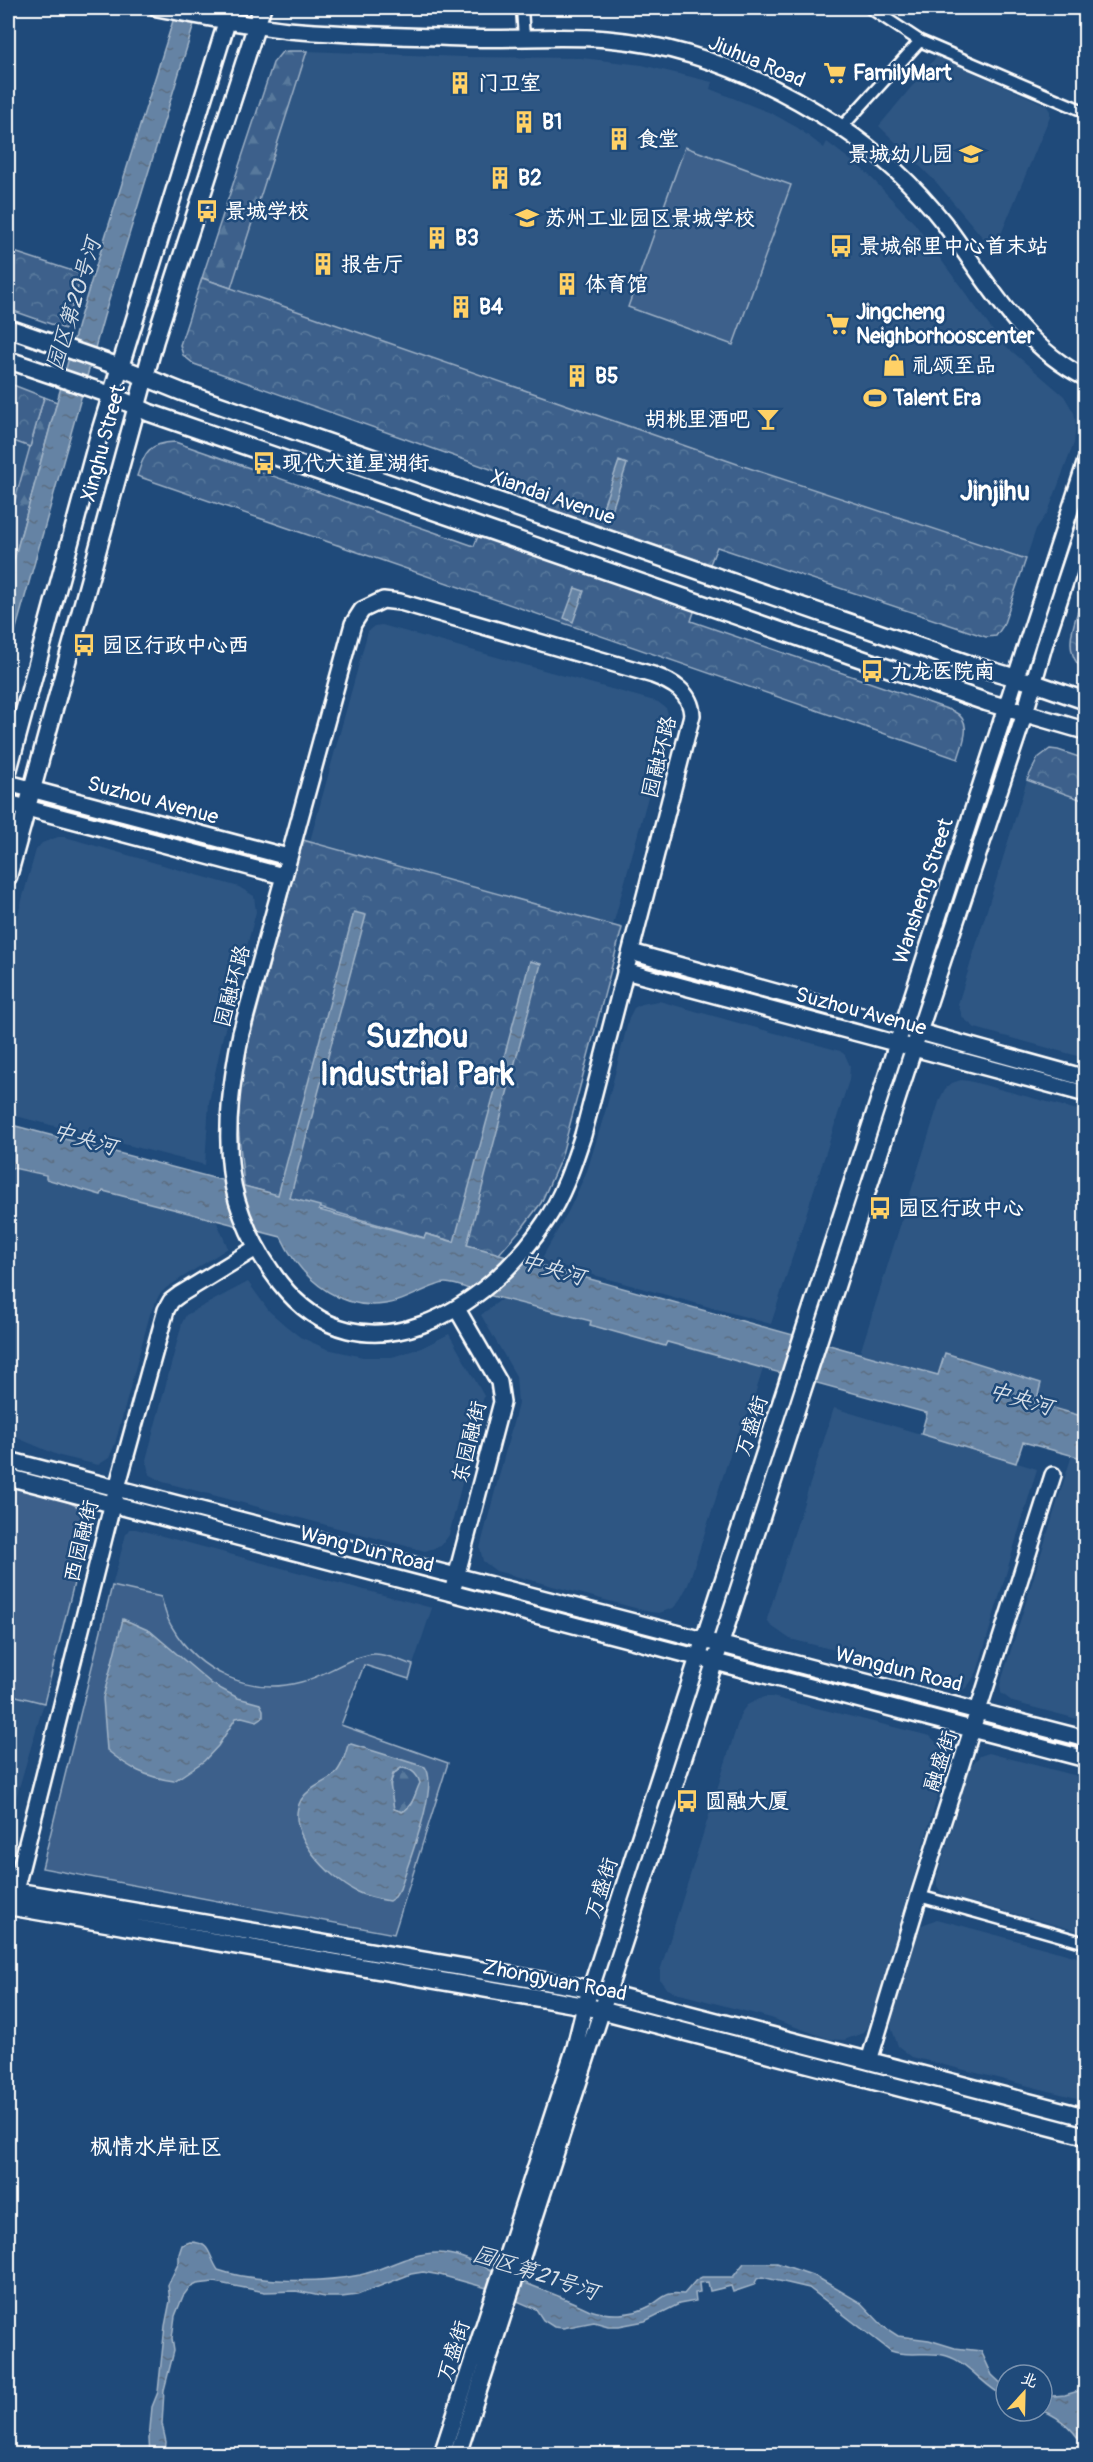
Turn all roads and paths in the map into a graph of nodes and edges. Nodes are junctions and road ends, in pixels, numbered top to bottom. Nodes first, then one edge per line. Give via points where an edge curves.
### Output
1 (157, 8) edge
2 (262, 8) edge
3 (522, 8) edge
4 (870, 8) edge
5 (229, 13) edge
6 (257, 25) junction
7 (524, 38) junction
8 (920, 40) junction
9 (1086, 112) edge
10 (842, 127) junction
11 (8, 328) edge
12 (8, 360) edge
13 (120, 367) junction
14 (145, 378) junction
15 (1086, 378) edge
16 (111, 395) junction
17 (137, 406) junction
18 (1086, 461) edge
19 (1086, 519) edge
20 (1015, 677) junction
21 (1034, 683) junction
22 (1086, 701) edge
23 (1005, 708) junction
24 (1025, 713) junction
25 (1086, 731) edge
26 (8, 771) edge
27 (8, 783) edge
28 (32, 790) junction
29 (8, 803) edge
30 (27, 808) junction
31 (288, 857) junction
32 (283, 876) junction
33 (8, 877) edge
34 (631, 951) junction
35 (626, 970) junction
36 (902, 1027) junction
37 (919, 1032) junction
38 (896, 1043) junction
39 (915, 1047) junction
40 (1086, 1077) edge
41 (1086, 1094) edge
42 (256, 1248) junction
43 (462, 1306) junction
44 (802, 1335) joint
45 (819, 1339) joint
46 (8, 1460) edge
47 (1053, 1475) dead end
48 (8, 1478) edge
49 (117, 1489) junction
50 (112, 1506) junction
51 (456, 1577) junction
52 (452, 1593) junction
53 (702, 1641) junction
54 (721, 1645) junction
55 (697, 1658) junction
56 (715, 1664) junction
57 (978, 1711) junction
58 (972, 1730) junction
59 (1086, 1739) edge
60 (1086, 1759) edge
61 (10, 1896) edge
62 (919, 1896) junction
63 (1086, 1943) edge
64 (591, 1989) junction
65 (609, 1993) junction
66 (585, 2006) junction
67 (603, 2011) junction
68 (869, 2061) junction
69 (1086, 2117) edge
70 (1086, 2136) edge
71 (508, 2273) junction
72 (501, 2297) junction
73 (442, 2454) edge
74 (458, 2454) edge

1 - 5 main road, Jiuhua Road via 198,15
2 - 6 main road, Xinghu Street
3 - 7 street
4 - 8 street
5 - 6 main road, Jiuhua Road
5 - 13 main road, Xinghu Street
6 - 7 main road, Jiuhua Road via 376,35
6 - 14 main road, Xinghu Street
7 - 10 main road, Jiuhua Road via 608,39 715,62 802,102
8 - 9 street
8 - 10 street
10 - 15 main road, Jiuhua Road via 918,192 1038,346 1056,362
11 - 13 main road, Xiandai Avenue
12 - 16 main road
13 - 14 main road, Xiandai Avenue
13 - 16 main road, Xinghu Street
14 - 17 main road, Xinghu Street
14 - 20 main road, Xiandai Avenue via 927,650
16 - 17 main road
16 - 26 main road, Xinghu Street
17 - 23 main road
17 - 28 main road, Xinghu Street
18 - 20 main road, Wansheng Street
19 - 21 main road, Wansheng Street
20 - 21 main road, Xiandai Avenue
20 - 23 main road, Wansheng Street
21 - 22 main road, Xiandai Avenue
21 - 24 main road, Wansheng Street
23 - 24 main road
23 - 36 main road, Wansheng Street
24 - 25 main road
24 - 37 main road, Wansheng Street
27 - 28 main road, Suzhou Avenue
28 - 30 main road, Xinghu Street
28 - 31 main road, Suzhou Avenue
29 - 30 main road, Suzhou Avenue
30 - 32 main road, Suzhou Avenue
30 - 33 main road, Xinghu Street
31 - 32 main road, 园融环路
31 - 34 main road, 园融环路 via 355,618 375,602 400,602 653,675 686,695 692,710 691,722
32 - 42 main road, 园融环路 via 237,1055 230,1110 231,1175
34 - 35 main road, 园融环路
34 - 36 main road, Suzhou Avenue
35 - 38 main road, Suzhou Avenue
35 - 43 main road, 园融环路 via 573,1165 546,1221 523,1253
36 - 37 main road, Suzhou Avenue
36 - 38 main road, Wansheng Street
37 - 39 main road, Wansheng Street
37 - 40 main road, Suzhou Avenue
38 - 39 main road, Suzhou Avenue
38 - 44 main road, Wansheng Street
39 - 41 main road, Suzhou Avenue
39 - 45 main road, Wansheng Street
42 - 43 main road, 园融环路 via 297,1302 335,1326 367,1333 396,1332 415,1328
42 - 49 main road, 西园融街 via 171,1301
43 - 51 main road, 东园融街 via 499,1382 502,1402
44 - 53 main road, 万盛街
45 - 54 main road, 万盛街
46 - 49 main road, Wang Dun Road
47 - 57 main road, 融盛街
48 - 50 main road, Wang Dun Road
49 - 50 main road, 西园融街
49 - 51 main road, Wang Dun Road
50 - 52 main road, Wang Dun Road
50 - 61 main road, 西园融街
51 - 52 main road, 东园融街
51 - 53 main road, Wang Dun Road
52 - 55 main road, Wang Dun Road
53 - 54 main road, Wangdun Road
53 - 55 main road, 万盛街
54 - 56 main road, 万盛街
54 - 57 main road, Wangdun Road
55 - 56 main road, Wang Dun Road
55 - 64 main road, 万盛街
56 - 58 main road, Wangdun Road
56 - 65 main road, 万盛街
57 - 58 main road, 融盛街
57 - 59 main road, Wangdun Road
58 - 60 main road, Wangdun Road
58 - 62 main road, 融盛街
61 - 64 main road, Zhongyuan Road
61 - 66 main road, Zhongyuan Road
62 - 63 street
62 - 68 main road, 融盛街
64 - 65 main road, Zhongyuan Road
64 - 66 main road, 万盛街
65 - 67 main road, 万盛街
65 - 68 main road, Zhongyuan Road
66 - 67 main road, Zhongyuan Road
66 - 71 main road, 万盛街
67 - 70 main road, Zhongyuan Road
67 - 71 main road, 万盛街
68 - 69 main road, Zhongyuan Road
71 - 72 main road, 万盛街
72 - 73 main road, 万盛街
72 - 74 main road, 万盛街

